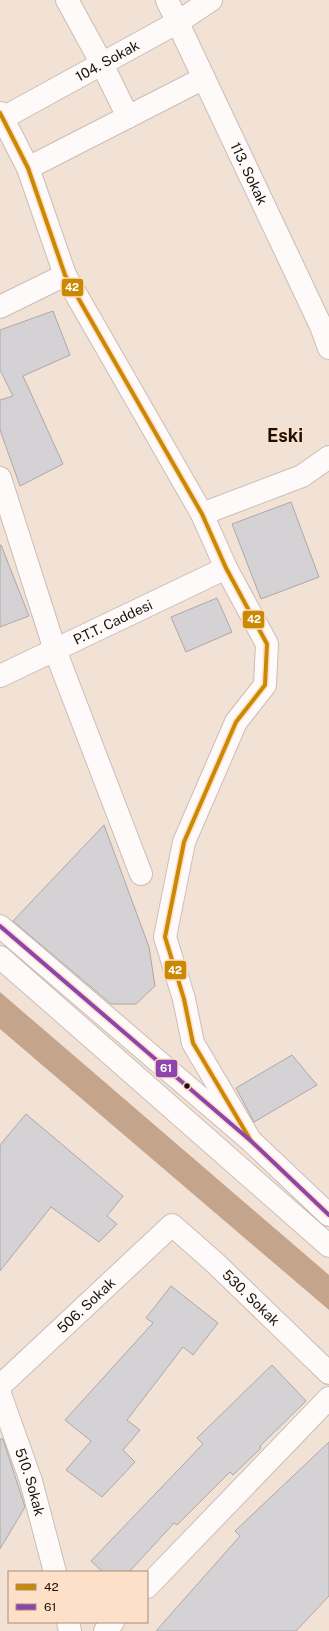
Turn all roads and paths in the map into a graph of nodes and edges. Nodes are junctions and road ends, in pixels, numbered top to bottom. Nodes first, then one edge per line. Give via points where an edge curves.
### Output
1 (67, 0) edge
2 (167, 0) edge
3 (211, 0) edge
4 (178, 22) junction
5 (102, 64) junction
6 (204, 78) junction
7 (1, 116) edge
8 (128, 117) junction
9 (28, 168) junction
10 (65, 275) junction
11 (0, 307) edge
12 (329, 348) edge
13 (329, 457) edge
14 (0, 478) edge
15 (202, 514) junction
16 (226, 568) junction
17 (55, 650) junction
18 (0, 676) edge
19 (142, 874) dead end
20 (0, 926) edge
21 (0, 957) edge
22 (251, 1141) junction
23 (329, 1215) edge
24 (172, 1225) joint
25 (329, 1246) edge
26 (329, 1373) edge
27 (0, 1386) edge
28 (0, 1394) edge
29 (329, 1398) edge
30 (55, 1571) edge
31 (148, 1586) edge
32 (112, 1623) edge
33 (105, 1631) edge

1 - 5 street
2 - 4 street, 113. Sokak
3 - 4 street, 104. Sokak
4 - 5 street, 104. Sokak
4 - 6 street, 113. Sokak
5 - 7 street, 104. Sokak
5 - 8 street
6 - 8 street
6 - 12 street, 113. Sokak
7 - 9 street
8 - 9 street
9 - 10 street
10 - 11 street
10 - 15 street
13 - 15 street via 302,476
14 - 17 street
15 - 16 street
16 - 17 street, P.T.T. Caddesi
16 - 22 street via 268,644 265,685 236,722 184,842 165,937 184,999 193,1043
17 - 18 street, P.T.T. Caddesi
17 - 19 street
20 - 22 street
21 - 25 street
22 - 23 street
24 - 26 street, 530. Sokak
24 - 27 street, 506. Sokak
28 - 30 street, 510. Sokak via 32,1481
29 - 31 street
32 - 33 street

